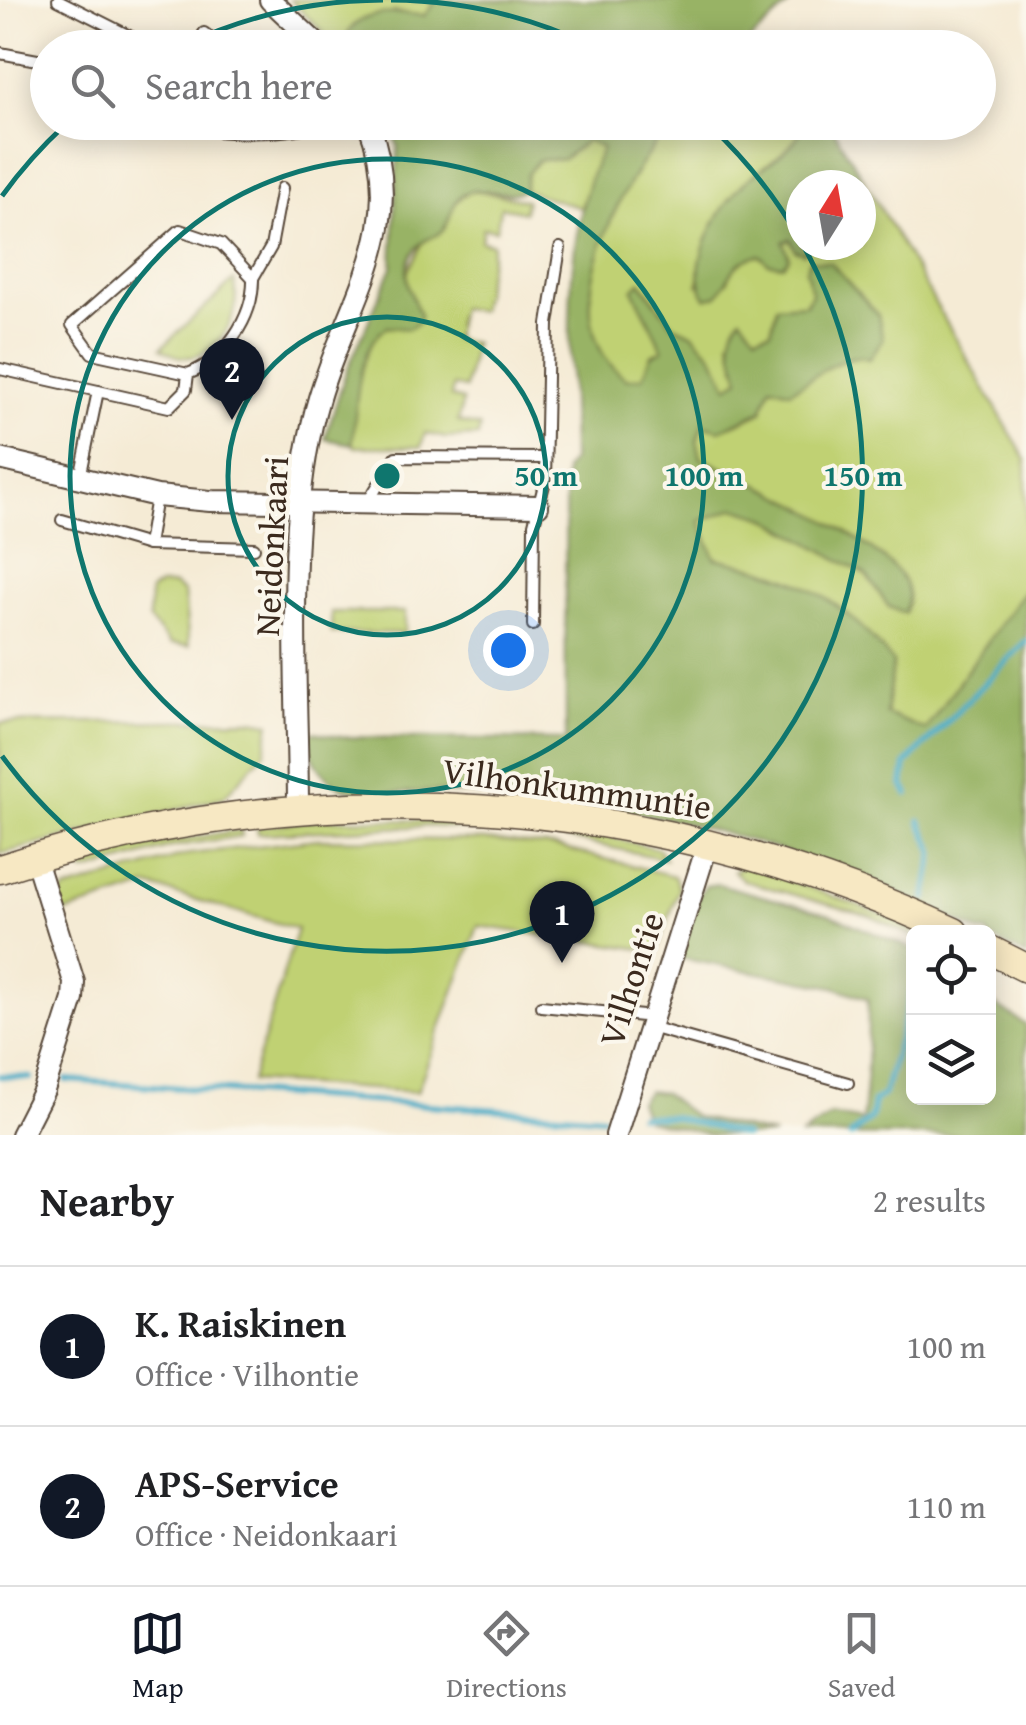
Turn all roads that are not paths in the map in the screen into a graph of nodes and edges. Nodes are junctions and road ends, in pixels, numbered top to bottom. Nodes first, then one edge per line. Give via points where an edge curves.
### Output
1 (58, 0) edge
2 (270, 0) edge
3 (117, 30) edge
4 (302, 30) edge
5 (0, 53) edge
6 (30, 59) edge
7 (373, 140) edge
8 (282, 188) dead end
9 (560, 248) dead end
10 (254, 278) junction
11 (0, 369) edge
12 (188, 374) junction
13 (98, 391) junction
14 (546, 458) junction
15 (0, 459) edge
16 (80, 478) junction
17 (156, 496) junction
18 (300, 502) junction
19 (367, 503) junction
20 (538, 506) junction
21 (62, 520) dead end
22 (148, 544) junction
23 (254, 548) dead end
24 (533, 626) dead end
25 (298, 807) junction
26 (708, 843) junction
27 (34, 858) junction
28 (0, 869) edge
29 (938, 925) edge
30 (996, 954) edge
31 (1026, 968) edge
32 (541, 1006) dead end
33 (652, 1022) junction
34 (848, 1083) dead end
35 (21, 1135) edge
36 (616, 1135) edge

1 - 3 lane
2 - 4 street
5 - 6 lane
7 - 18 street, Neidonkaari via 380,164 378,247 320,394
8 - 10 lane via 271,248
9 - 14 lane via 548,324
10 - 12 lane via 236,334 211,365
10 - 12 lane via 221,244 180,230 72,325 92,353
11 - 13 lane
12 - 13 lane via 186,390 169,407
13 - 16 lane
14 - 19 lane via 396,457
14 - 20 lane
15 - 16 street
16 - 17 street
17 - 18 street
17 - 22 lane
18 - 19 street
18 - 25 street, Neidonkaari
19 - 20 street
20 - 24 lane
21 - 22 lane
22 - 23 lane
25 - 26 street, Vilhonkummuntie via 518,810
25 - 27 street, Vilhonkummuntie via 172,825
26 - 29 street, Vilhonkummuntie via 852,887
26 - 33 street, Vilhontie
27 - 28 street, Vilhonkummuntie
27 - 35 street via 74,982 40,1102
30 - 31 street
32 - 33 lane
33 - 34 lane
33 - 36 street, Vilhontie

